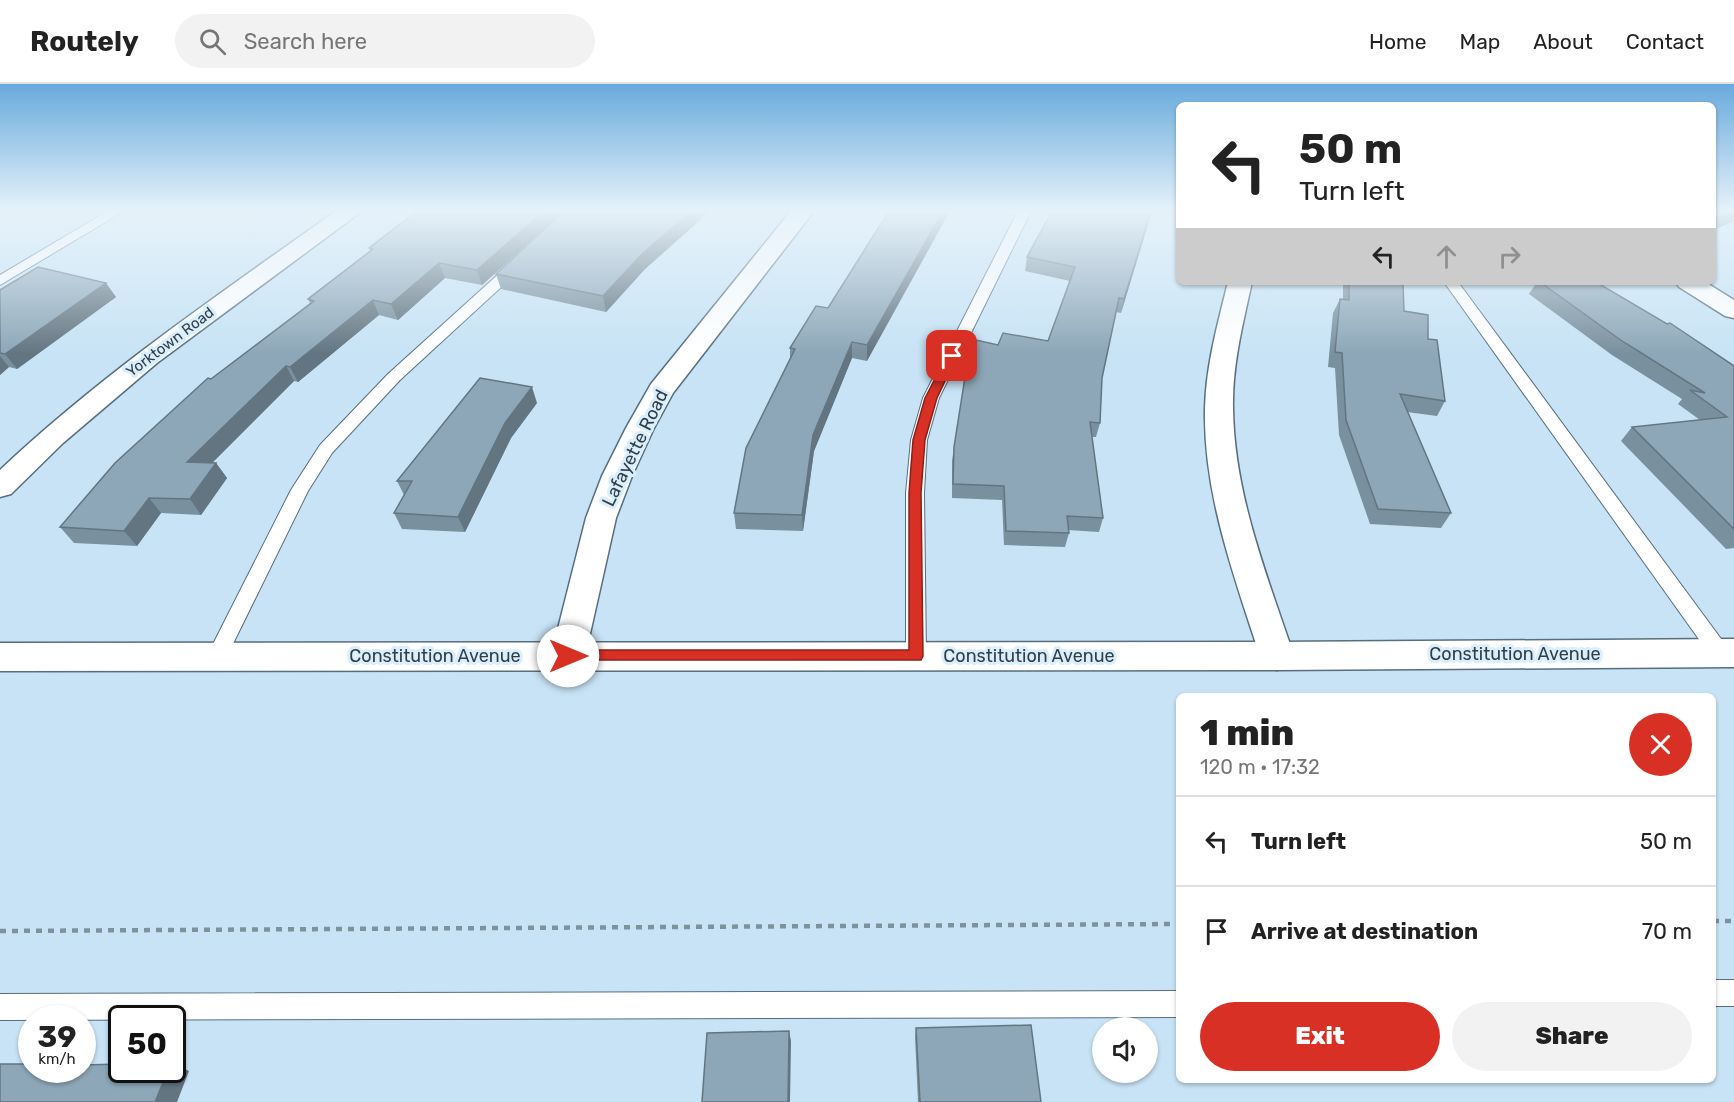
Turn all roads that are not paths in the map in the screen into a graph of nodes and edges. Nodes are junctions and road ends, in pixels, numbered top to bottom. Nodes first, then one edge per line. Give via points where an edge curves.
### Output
1 (38, 259) edge
2 (285, 259) edge
3 (524, 259) edge
4 (765, 259) edge
5 (1001, 259) edge
6 (0, 281) edge
7 (1239, 285) edge
8 (1453, 285) edge
9 (1693, 285) edge
10 (1734, 311) edge
11 (0, 487) edge
12 (1727, 653) edge
13 (217, 656) junction
14 (568, 656) junction
15 (916, 656) junction
16 (1277, 656) junction
17 (0, 657) edge
18 (1716, 993) edge
19 (1734, 993) edge
20 (1176, 1004) edge
21 (0, 1007) edge

1 - 6 lane
2 - 11 street, Yorktown Road via 148,357 52,436
3 - 13 lane via 394,377 326,449 300,490
4 - 14 street, Lafayette Road via 661,390 640,428 601,518
5 - 15 lane via 931,398 919,440 915,493
7 - 16 street via 1219,408 1224,465 1235,530
8 - 12 lane
9 - 10 street
12 - 16 street, Constitution Avenue
13 - 14 street, Constitution Avenue
13 - 17 street, Constitution Avenue
14 - 15 street, Constitution Avenue
15 - 16 street, Constitution Avenue
18 - 19 lane
20 - 21 lane

